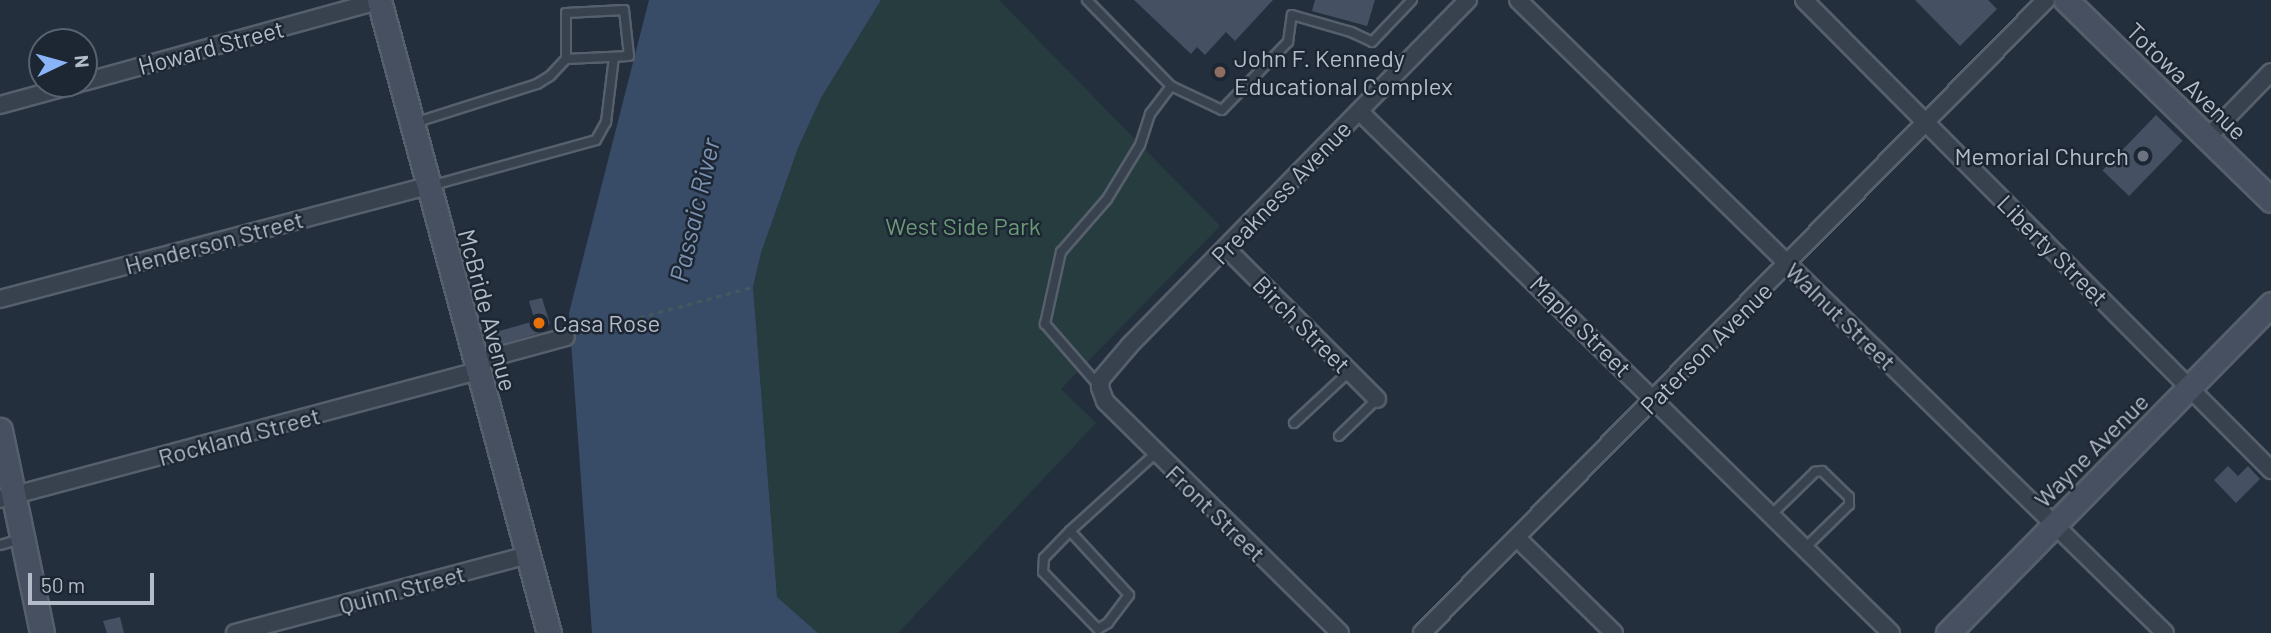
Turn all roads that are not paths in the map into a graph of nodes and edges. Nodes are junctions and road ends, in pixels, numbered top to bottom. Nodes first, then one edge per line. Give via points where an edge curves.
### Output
1 (1087, 0) edge
2 (1412, 0) edge
3 (1467, 0) edge
4 (1518, 0) edge
5 (1804, 0) edge
6 (2046, 0) edge
7 (2066, 0) edge
8 (379, 1) edge
9 (614, 57) junction
10 (566, 59) junction
11 (2271, 72) edge
12 (98, 78) edge
13 (1171, 86) junction
14 (28, 97) edge
15 (0, 105) edge
16 (1359, 111) junction
17 (1927, 123) junction
18 (412, 124) junction
19 (2207, 138) junction
20 (428, 186) junction
21 (2271, 200) edge
22 (1227, 249) junction
23 (1788, 264) junction
24 (0, 299) edge
25 (2271, 304) edge
26 (566, 337) road end
27 (476, 366) junction
28 (1350, 372) junction
29 (1100, 387) junction
30 (2190, 387) junction
31 (1377, 399) joint
32 (1655, 400) junction
33 (1294, 423) dead end
34 (0, 430) edge
35 (1339, 436) dead end
36 (1156, 453) junction
37 (2271, 470) edge
38 (7, 497) edge
39 (1771, 514) junction
40 (2054, 525) junction
41 (1070, 531) junction
42 (1517, 538) junction
43 (11, 542) edge
44 (1805, 548) junction
45 (528, 555) junction
46 (42, 633) edge
47 (235, 633) edge
48 (549, 633) edge
49 (1340, 633) edge
50 (1422, 633) edge
51 (1614, 633) edge
52 (1891, 633) edge
53 (1948, 633) edge
54 (2165, 633) edge

1 - 13 lane
2 - 13 lane via 1372,42 1292,15 1288,42 1222,110
3 - 16 street, Preakness Avenue
4 - 23 street, Walnut Street
5 - 17 street, Liberty Street
6 - 17 street, Paterson Avenue
7 - 19 main road, Totowa Avenue
8 - 12 street, Howard Street
8 - 18 main road, McBride Avenue
9 - 10 lane
9 - 10 lane via 629,56 624,9 566,13
9 - 20 lane via 601,137
10 - 18 lane via 537,84
11 - 19 street
13 - 29 lane via 1150,114 1140,145 1107,199 1061,252 1045,324
14 - 15 street
16 - 22 street, Preakness Avenue
16 - 32 street, Maple Street
17 - 23 street, Paterson Avenue
17 - 30 street, Liberty Street
18 - 20 main road, McBride Avenue
19 - 21 main road, Totowa Avenue
20 - 24 street, Henderson Street
20 - 27 main road, McBride Avenue
22 - 28 street, Birch Street
22 - 29 street, Preakness Avenue via 1105,372
23 - 32 street, Paterson Avenue
23 - 40 street, Walnut Street
25 - 30 main road, Wayne Avenue
26 - 27 street, Rockland Street
27 - 38 street, Rockland Street
27 - 45 main road, McBride Avenue
28 - 31 street, Birch Street
28 - 33 lane
29 - 36 street, Front Street via 1105,401
30 - 37 street, Liberty Street
30 - 40 main road, Wayne Avenue
31 - 35 lane
32 - 39 street, Maple Street
32 - 42 street, Paterson Avenue
34 - 38 main road
36 - 41 lane
36 - 49 street, Front Street
38 - 43 main road
39 - 44 street, Maple Street
39 - 44 lane via 1815,472 1822,471 1849,497 1849,505
40 - 53 main road, Wayne Avenue
40 - 54 street, Walnut Street
41 - 41 lane via 1044,558 1043,572 1098,629 1129,595
42 - 50 street, Paterson Avenue
42 - 51 street
43 - 46 main road
44 - 52 street, Maple Street
45 - 47 street, Quinn Street
45 - 48 main road, McBride Avenue

